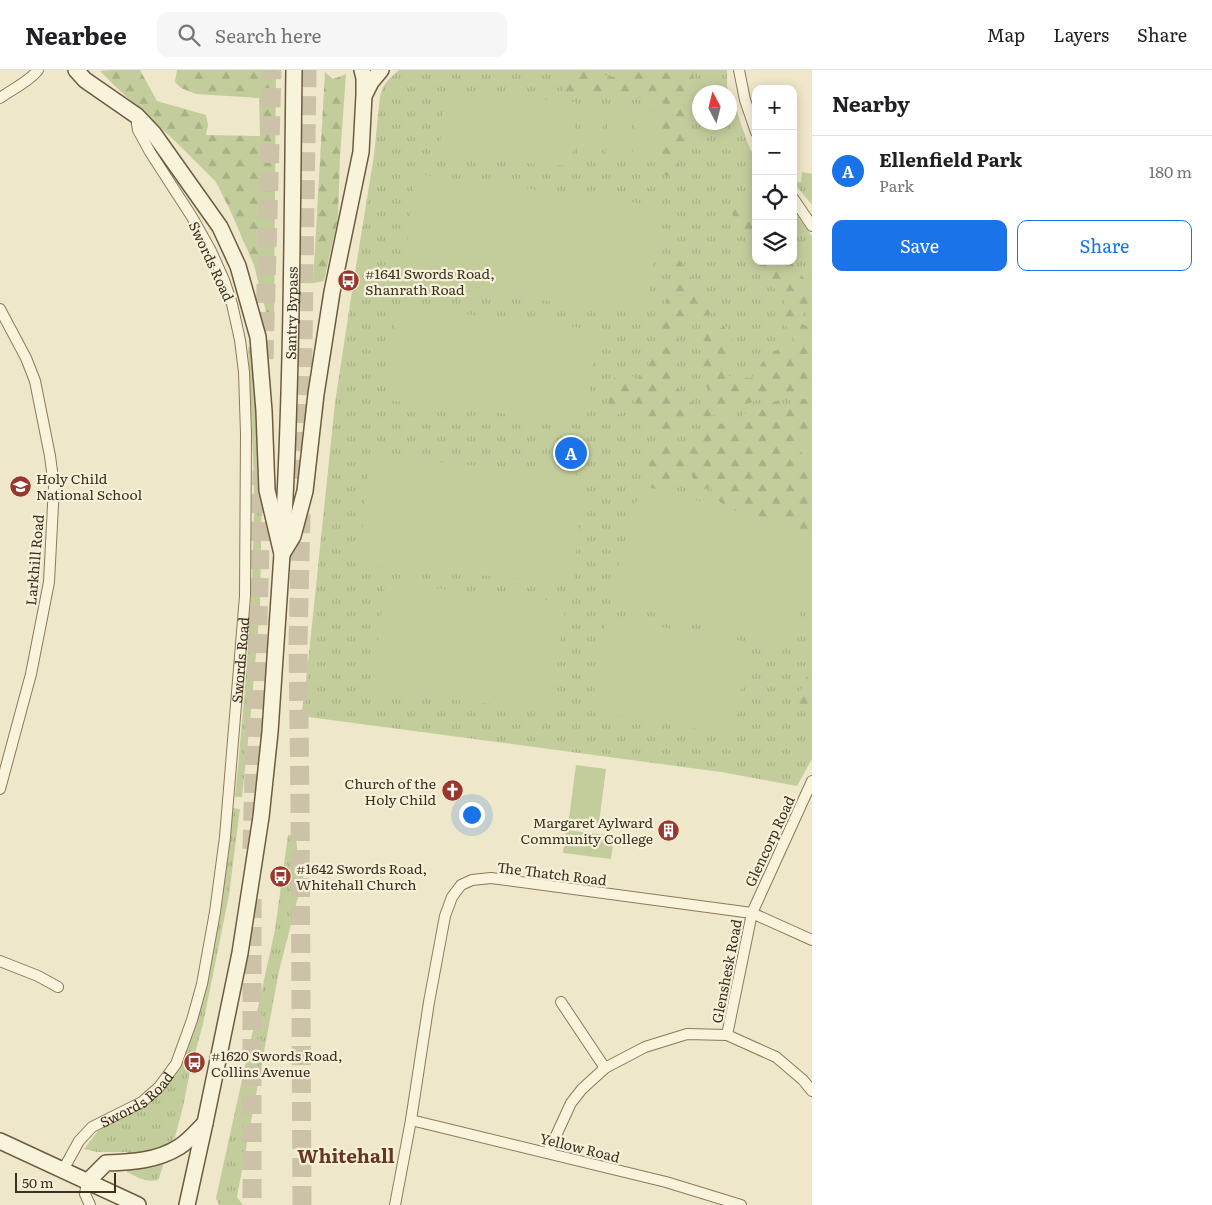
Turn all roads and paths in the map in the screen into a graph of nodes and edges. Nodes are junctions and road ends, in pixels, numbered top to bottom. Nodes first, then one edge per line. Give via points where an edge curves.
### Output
1 (38, 70) edge
2 (76, 70) edge
3 (294, 70) edge
4 (362, 70) edge
5 (381, 70) edge
6 (739, 70) edge
7 (364, 96) junction
8 (0, 98) edge
9 (137, 116) junction
10 (755, 130) edge
11 (797, 204) edge
12 (812, 226) edge
13 (0, 309) edge
14 (11, 329) junction
15 (0, 334) edge
16 (282, 554) junction
17 (812, 781) edge
18 (0, 789) edge
19 (752, 912) junction
20 (812, 940) edge
21 (0, 961) edge
22 (58, 986) dead end
23 (561, 1002) dead end
24 (727, 1035) junction
25 (605, 1068) junction
26 (812, 1091) edge
27 (411, 1120) junction
28 (206, 1123) junction
29 (0, 1141) edge
30 (548, 1153) junction
31 (64, 1170) junction
32 (87, 1182) junction
33 (90, 1205) edge
34 (138, 1205) edge
35 (187, 1205) edge
36 (395, 1205) edge
37 (741, 1205) edge

1 - 8 street
2 - 9 main road, Swords Road via 85,80
3 - 16 main road, Santry Bypass via 289,398
4 - 7 main road, Swords Road
5 - 7 main road, Swords Road
6 - 10 street
7 - 16 main road, Swords Road via 361,152 332,292 305,491 293,536
9 - 16 main road, Swords Road via 154,134 220,227 238,266 258,337 267,490
9 - 31 street, Swords Road via 138,130 150,152 211,251 234,313 244,372 245,596 225,837 204,975 192,1020 176,1064 159,1087 142,1102 92,1127 79,1142
11 - 12 street
13 - 14 street, Larkhill Road
14 - 15 street
14 - 18 street, Larkhill Road via 35,380 54,486 49,582 31,674
16 - 28 main road, Swords Road via 261,817 240,952
17 - 19 street, Glencorp Road
19 - 20 street, The Thatch Road
19 - 24 street, Glenshesk Road
19 - 27 street, The Thatch Road via 491,878 472,880 461,886 452,897 445,916
21 - 22 street
23 - 25 street
24 - 25 street, Glenshesk Road via 686,1034 645,1047
24 - 26 street, Glenshesk Road via 776,1057
25 - 30 street, Glenshesk Road via 582,1088 571,1103
27 - 30 street, Yellow Road
27 - 36 street, The Thatch Road
28 - 32 main road via 168,1153 137,1161 106,1163
28 - 35 main road, Swords Road
29 - 31 main road
30 - 37 street, Yellow Road via 666,1182
31 - 32 main road
32 - 33 street via 85,1194
32 - 34 main road

